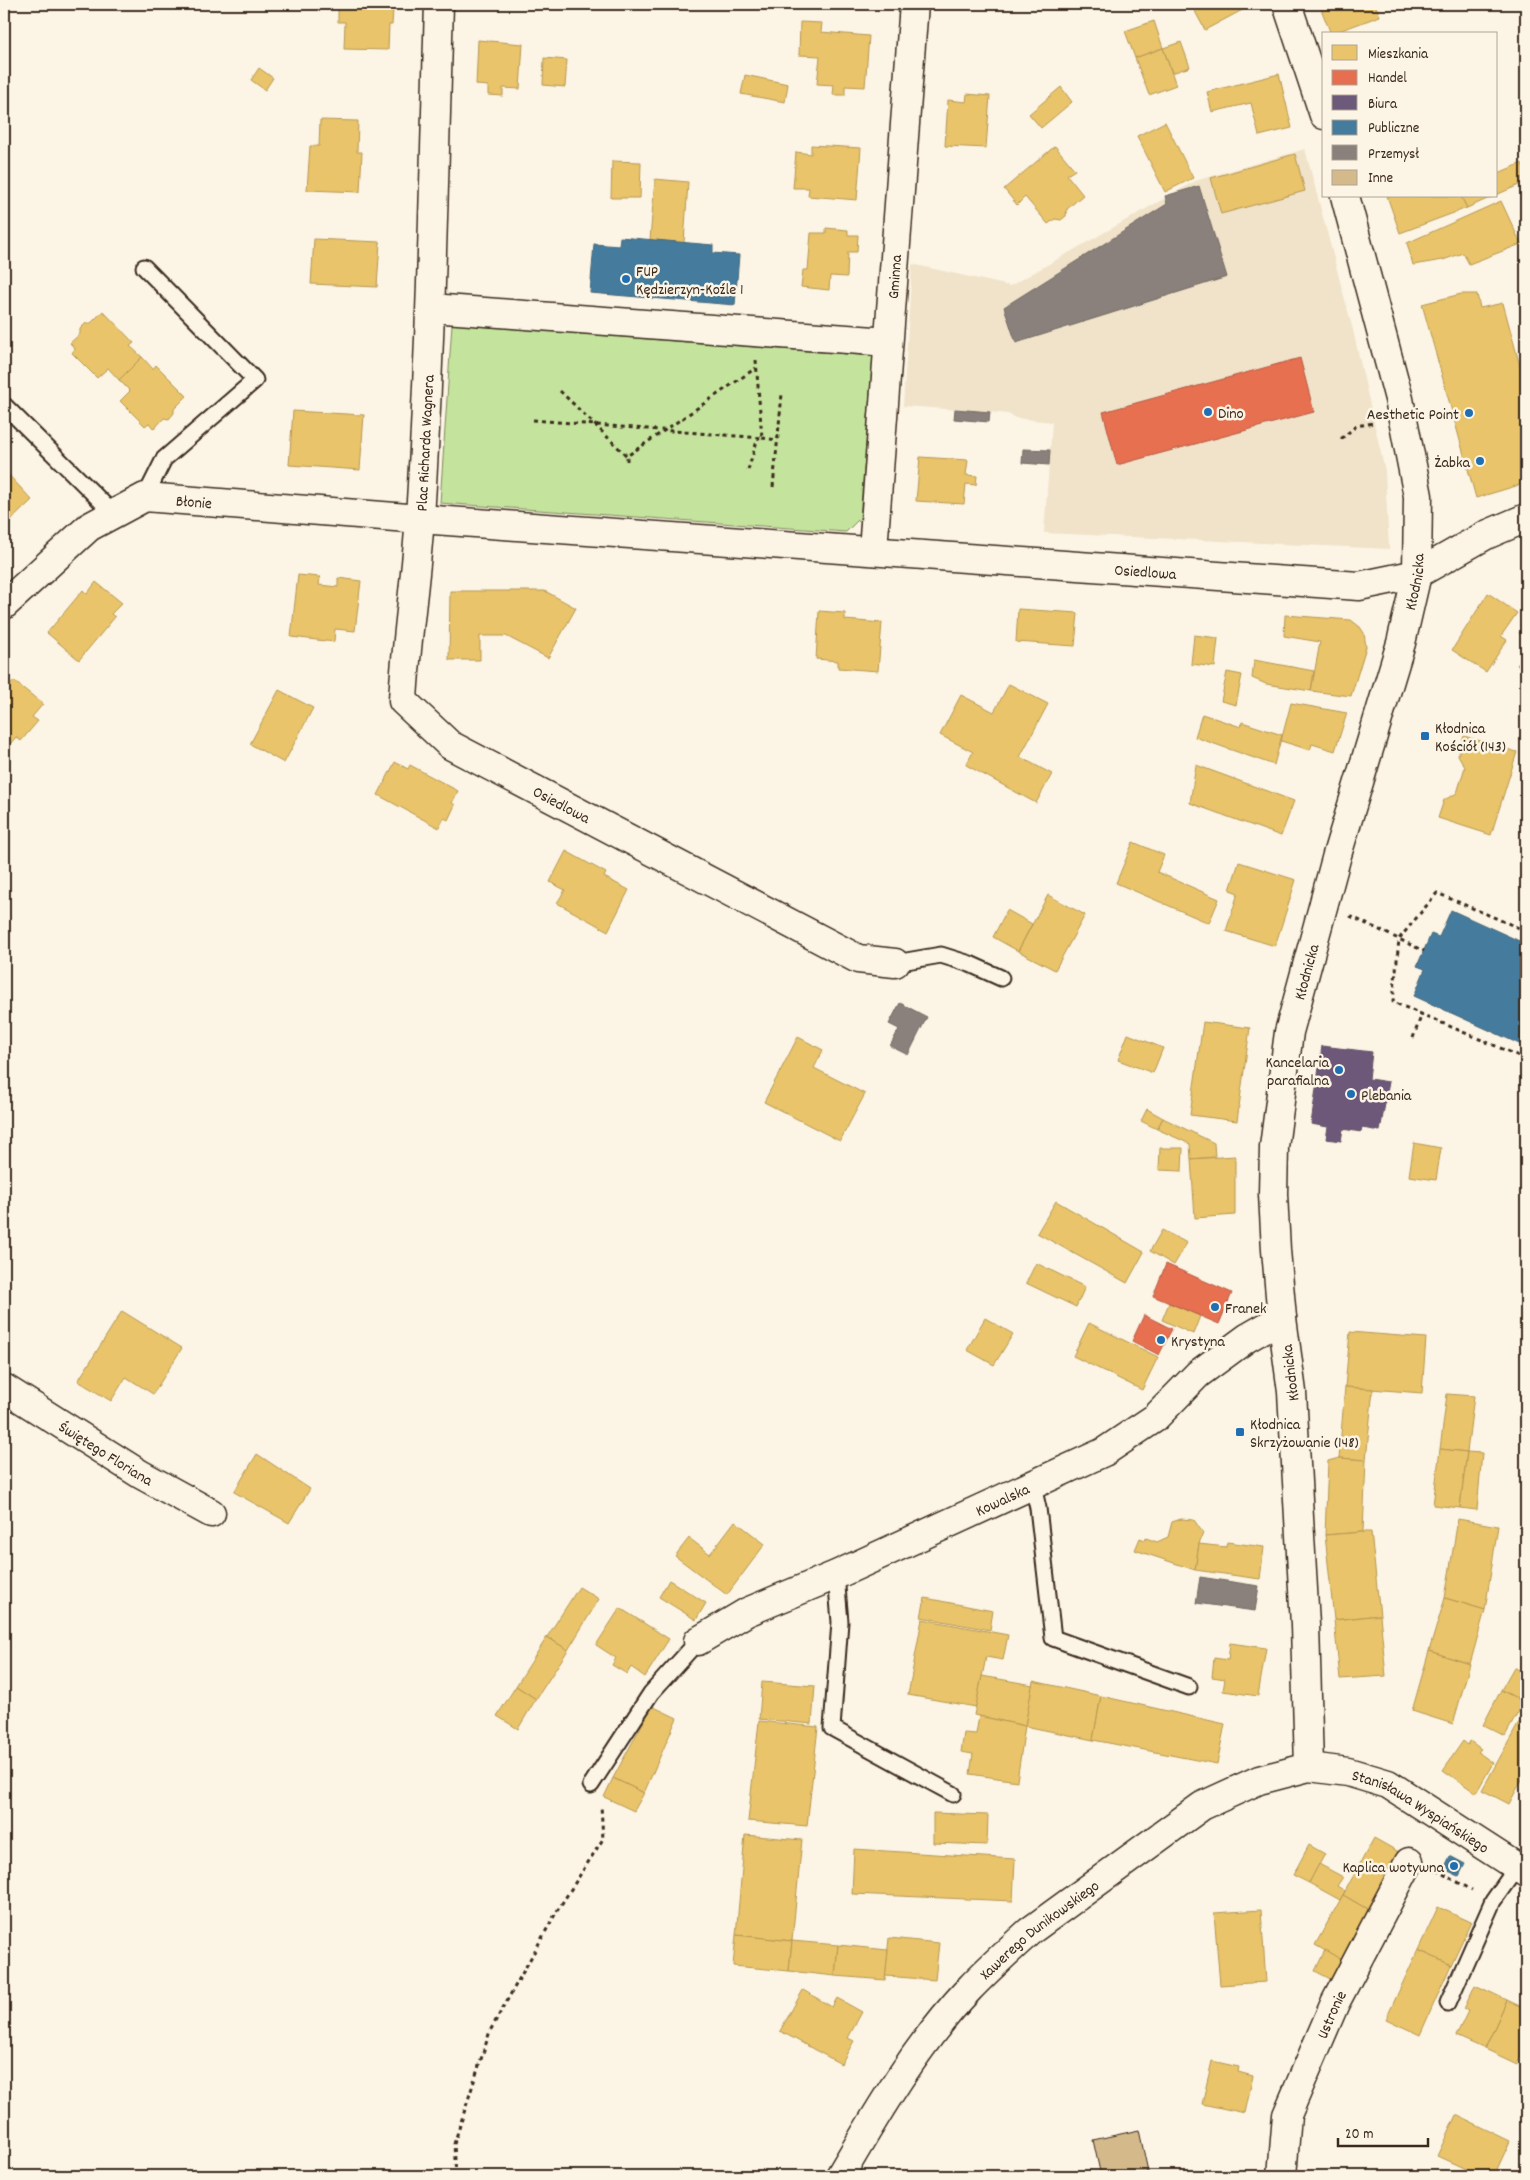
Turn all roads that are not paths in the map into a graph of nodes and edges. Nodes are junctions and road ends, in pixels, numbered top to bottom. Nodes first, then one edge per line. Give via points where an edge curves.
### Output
1 (439, 4) edge
2 (914, 4) edge
3 (1287, 4) edge
4 (1322, 109) edge
5 (1345, 198) edge
6 (144, 267) dead end
7 (431, 308) junction
8 (888, 342) junction
9 (4, 405) edge
10 (145, 497) junction
11 (114, 514) junction
12 (1526, 518) edge
13 (420, 519) junction
14 (873, 550) junction
15 (1417, 574) junction
16 (4, 605) edge
17 (895, 963) joint
18 (1001, 978) dead end
19 (1282, 1318) junction
20 (4, 1388) edge
21 (1033, 1486) junction
22 (211, 1513) dead end
23 (836, 1576) junction
24 (698, 1641) joint
25 (1189, 1687) dead end
26 (1309, 1767) junction
27 (591, 1785) road end
28 (953, 1794) dead end
29 (1410, 1862) road end
30 (1522, 1870) edge
31 (1448, 2003) dead end
32 (840, 2176) edge
33 (1282, 2176) edge

1 - 7 street, Plac Richarda Wagnera
2 - 8 street, Gminna
3 - 4 street
5 - 15 street, Kłodnicka via 1399,399 1418,496
6 - 10 lane via 255,380 164,459
7 - 8 street
7 - 13 street, Plac Richarda Wagnera
8 - 14 street, Gminna
9 - 11 lane
10 - 11 street
10 - 13 street, Błonie
11 - 16 street via 89,527
12 - 15 street, Osiedlowa
13 - 14 street, Plac Richarda Wagnera
13 - 17 street, Osiedlowa via 405,652 403,701 450,745 858,959
14 - 15 street, Osiedlowa via 1359,586
15 - 19 street, Kłodnicka via 1401,643 1337,855 1289,1032 1273,1165
17 - 18 lane via 941,955
19 - 21 street, Kowalska via 1246,1338 1198,1374 1156,1418 1104,1452
19 - 26 street, Kłodnicka via 1292,1392
20 - 22 street, Świętego Floriana via 140,1474
21 - 23 street, Kowalska
21 - 25 lane via 1053,1638
23 - 24 street, Kowalska via 746,1612
23 - 28 lane via 840,1622 832,1728
24 - 27 lane via 650,1693
26 - 30 street, Stanisława Wyspiańskiego via 1348,1772 1388,1784
26 - 32 street, Xawerego Dunikowskiego via 1259,1780 1202,1806 1030,1932 968,1990 922,2047 877,2112
29 - 33 street, Ustronie via 1334,2002 1287,2115
30 - 31 lane via 1494,1901

